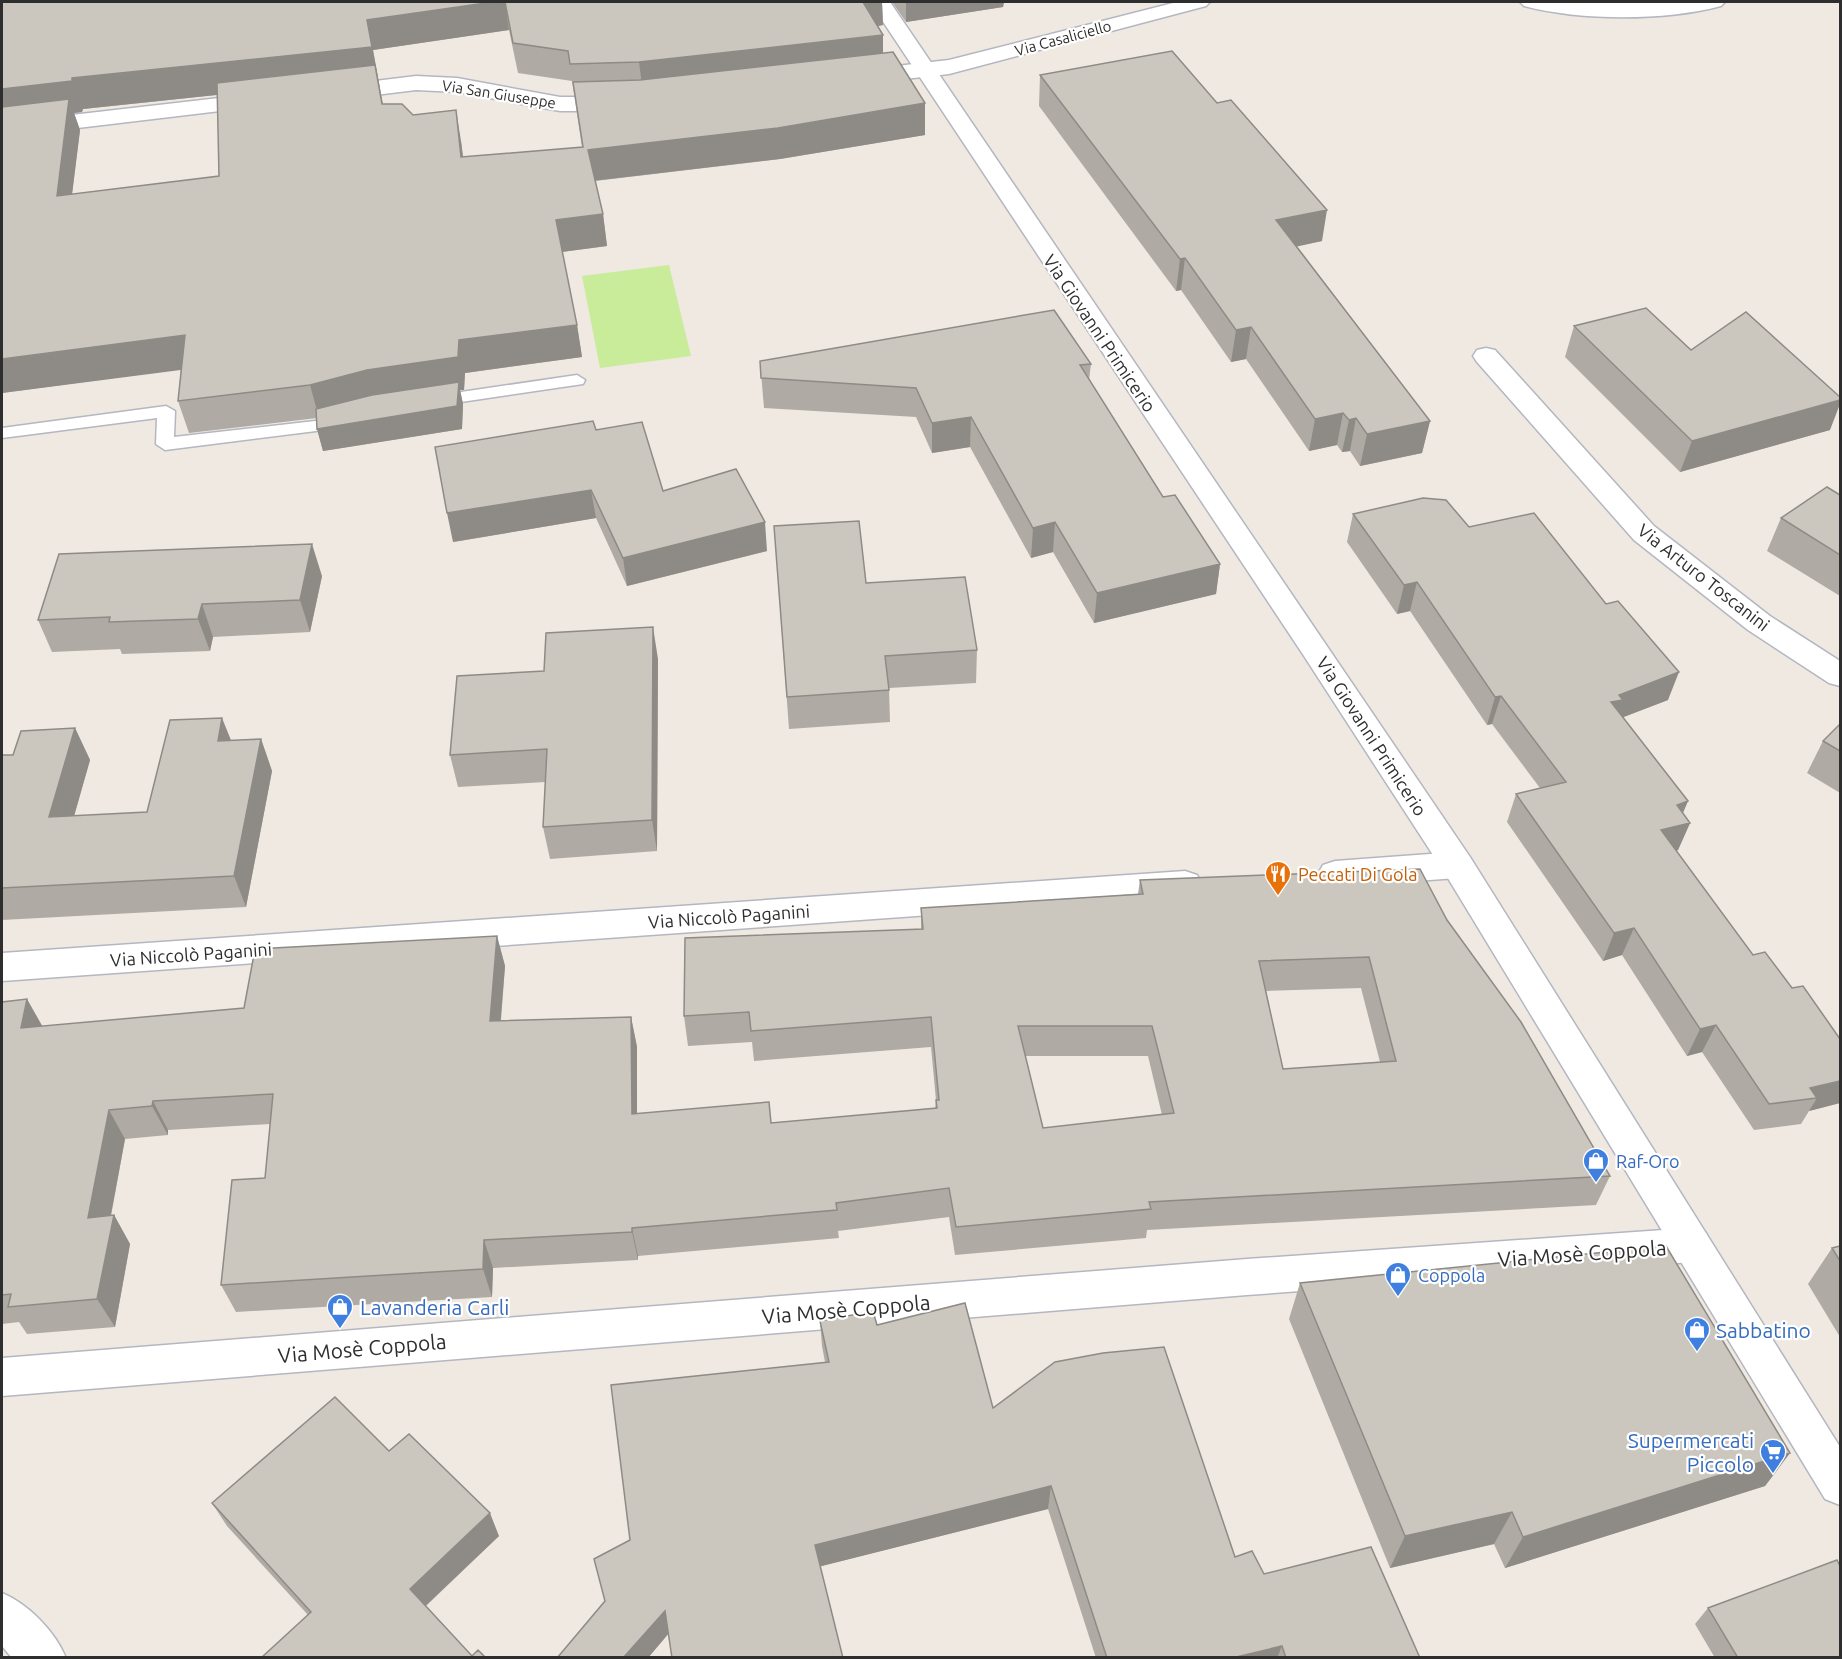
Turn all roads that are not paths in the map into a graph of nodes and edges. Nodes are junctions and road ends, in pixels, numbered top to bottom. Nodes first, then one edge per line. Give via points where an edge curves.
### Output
1 (880, 2) edge
2 (1199, 2) edge
3 (1530, 2) edge
4 (1714, 2) edge
5 (926, 70) junction
6 (842, 79) edge
7 (309, 95) edge
8 (286, 98) edge
9 (643, 102) edge
10 (2, 130) edge
11 (1486, 356) dead end
12 (577, 380) dead end
13 (411, 404) edge
14 (356, 415) edge
15 (2, 433) edge
16 (1840, 675) edge
17 (1457, 865) junction
18 (1299, 876) edge
19 (1216, 882) edge
20 (2, 967) edge
21 (1692, 1245) junction
22 (2, 1377) edge
23 (1840, 1485) edge
24 (2, 1615) edge
25 (44, 1658) edge

1 - 5 street, Via Giovanni Primicerio
2 - 5 street, Via Casaliciello via 1053,42
3 - 4 street via 1649,10
5 - 6 street
5 - 17 street, Via Giovanni Primicerio
7 - 9 street, Via San Giuseppe via 416,83 457,85 560,104
8 - 10 street
11 - 16 street, Via Arturo Toscanini via 1644,532 1760,623
12 - 13 lane
14 - 15 lane via 316,426 165,444 166,411
17 - 18 street
17 - 21 street, Via Giovanni Primicerio
19 - 20 street, Via Niccolò Paganini
21 - 22 street, Via Mosè Coppola
21 - 23 street, Via Giovanni Primicerio
24 - 25 street

